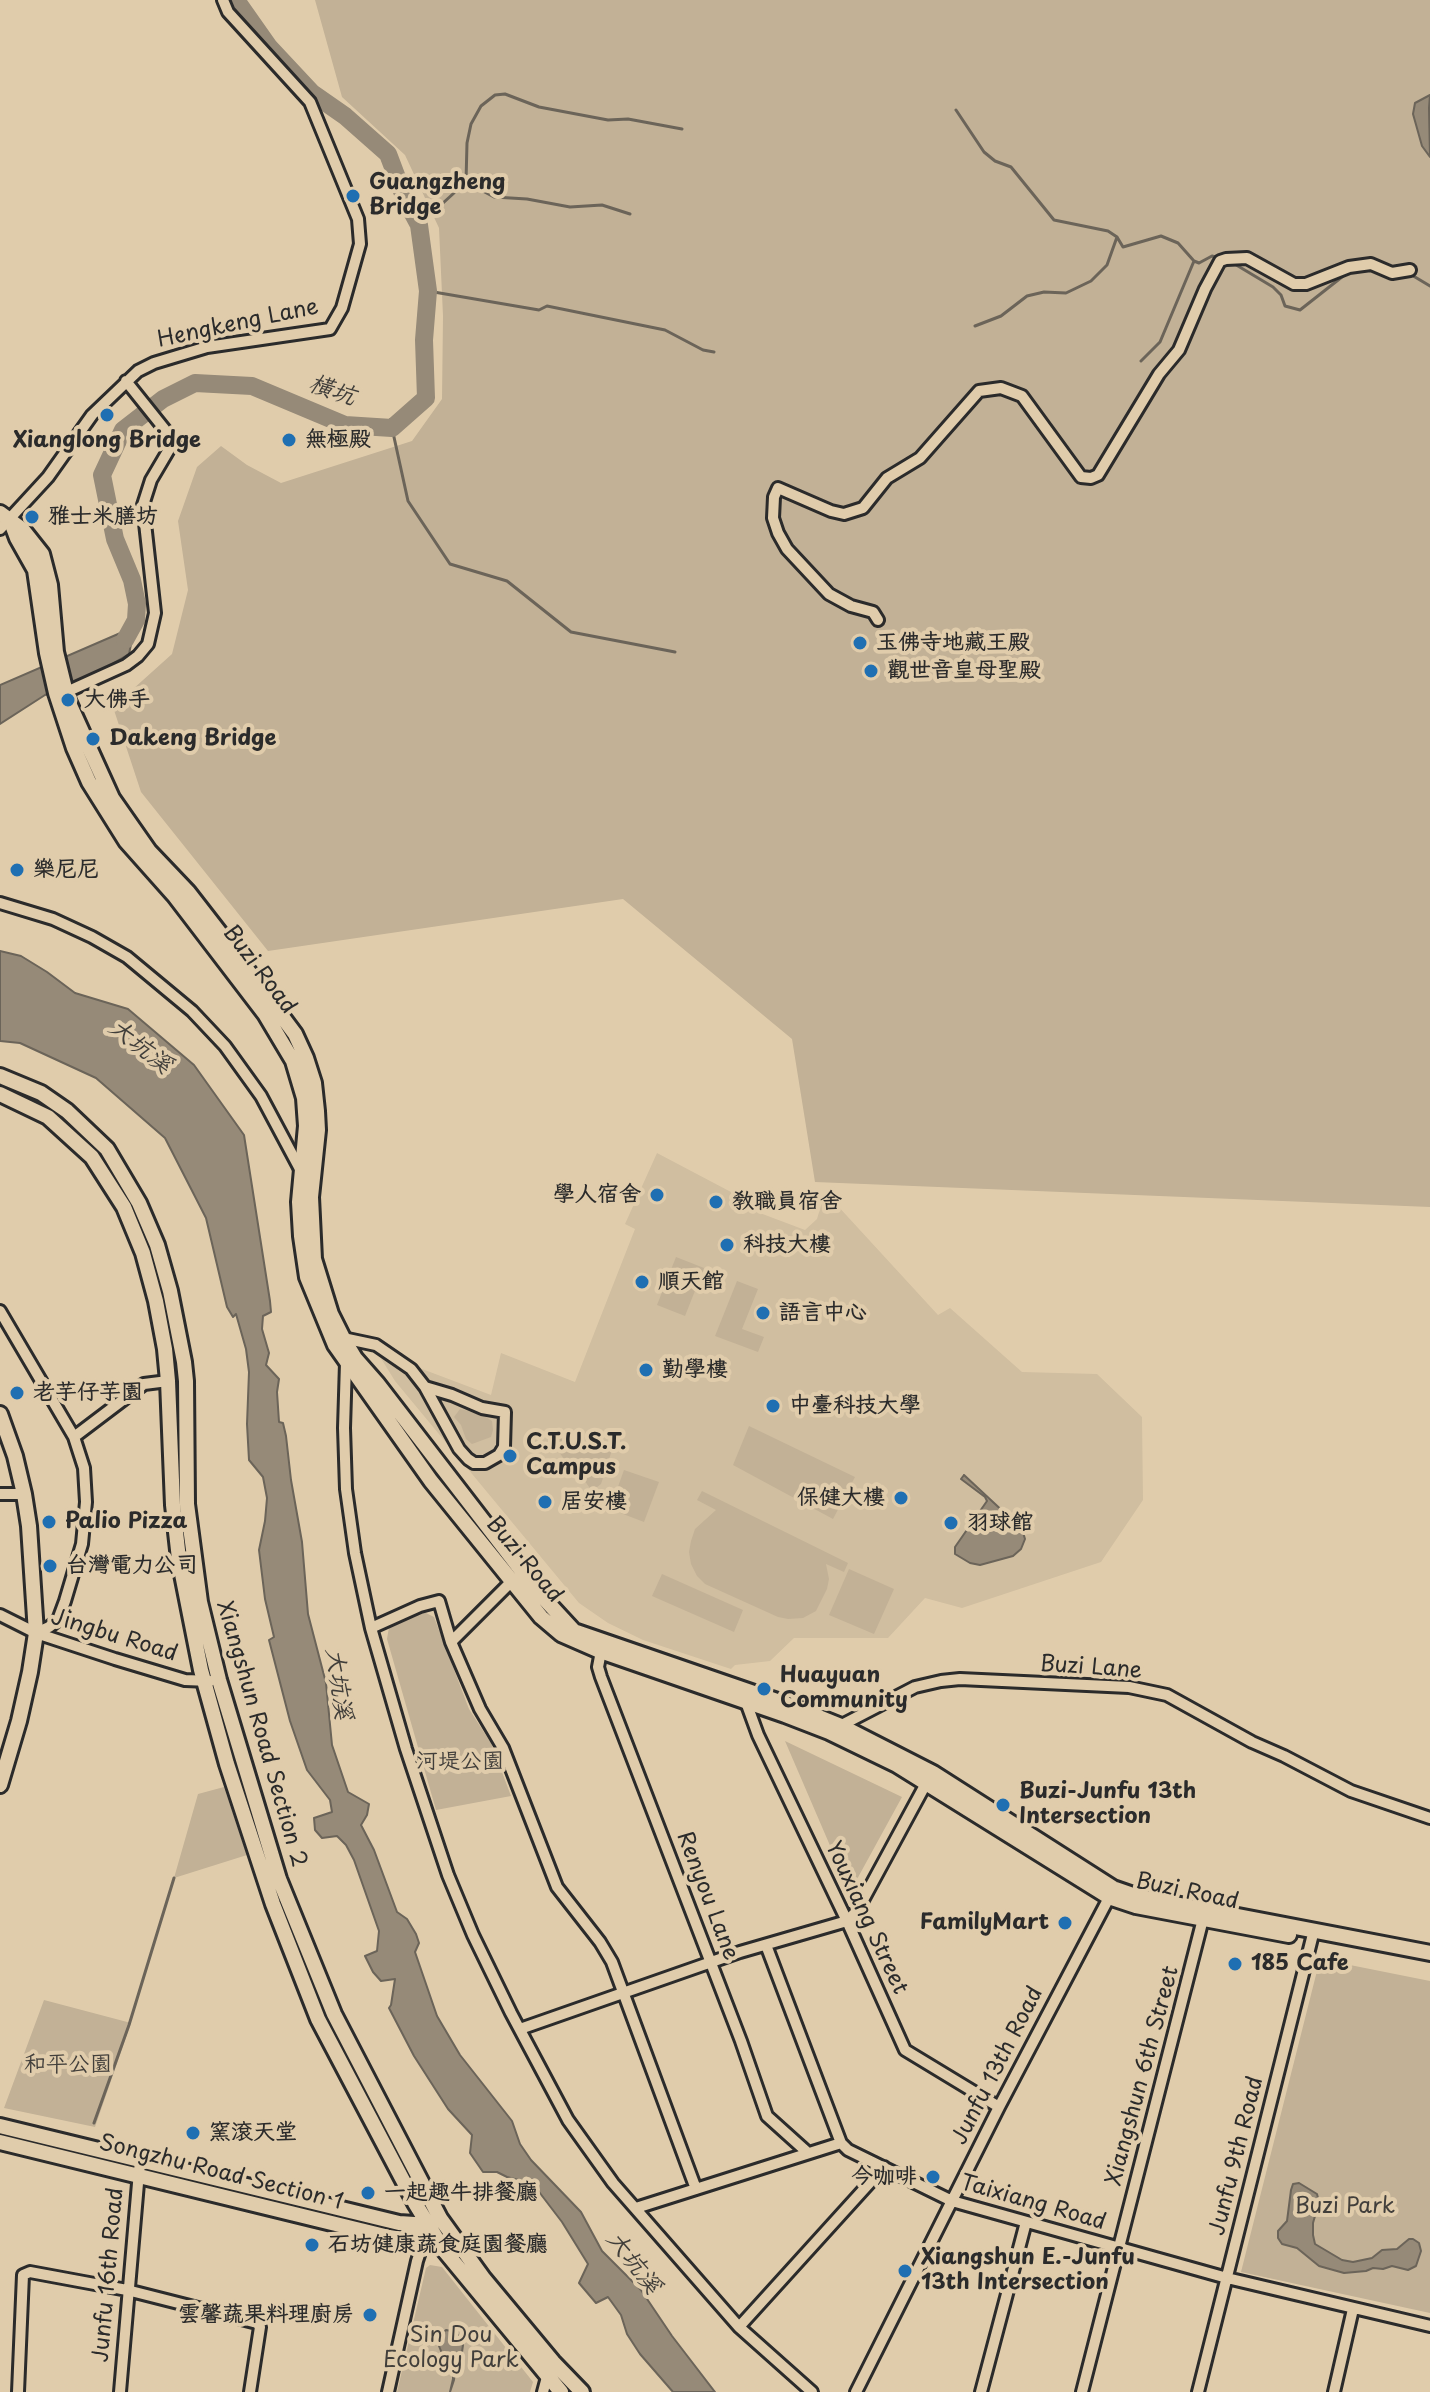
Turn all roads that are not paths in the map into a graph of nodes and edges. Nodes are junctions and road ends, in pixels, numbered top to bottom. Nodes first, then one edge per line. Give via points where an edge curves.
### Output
1 (223, 0) edge
2 (1410, 270) dead end
3 (126, 381) junction
4 (3, 520) edge
5 (878, 620) dead end
6 (60, 693) junction
7 (0, 903) edge
8 (0, 1076) edge
9 (0, 1094) edge
10 (301, 1171) junction
11 (0, 1311) edge
12 (339, 1341) junction
13 (351, 1361) junction
14 (168, 1381) junction
15 (425, 1387) junction
16 (0, 1414) edge
17 (74, 1437) junction
18 (0, 1494) edge
19 (24, 1494) junction
20 (512, 1581) junction
21 (0, 1615) edge
22 (371, 1628) junction
23 (36, 1633) junction
24 (451, 1642) junction
25 (602, 1646) junction
26 (212, 1681) junction
27 (746, 1702) junction
28 (835, 1729) junction
29 (930, 1778) junction
30 (0, 1785) edge
31 (1430, 1818) edge
32 (1111, 1893) junction
33 (1204, 1914) junction
34 (847, 1921) junction
35 (1314, 1935) junction
36 (766, 1945) junction
37 (1430, 1953) edge
38 (710, 1962) junction
39 (1430, 1962) edge
40 (623, 1993) junction
41 (520, 2029) junction
42 (999, 2107) junction
43 (0, 2126) edge
44 (0, 2142) edge
45 (841, 2143) junction
46 (807, 2152) junction
47 (884, 2167) junction
48 (139, 2168) junction
49 (696, 2189) junction
50 (952, 2201) junction
51 (636, 2208) junction
52 (434, 2222) junction
53 (1026, 2222) junction
54 (1118, 2248) junction
55 (1227, 2278) junction
56 (127, 2290) junction
57 (1353, 2309) junction
58 (1430, 2326) edge
59 (739, 2327) junction
60 (545, 2384) edge
61 (18, 2392) edge
62 (120, 2392) edge
63 (250, 2392) edge
64 (388, 2392) edge
65 (561, 2392) edge
66 (582, 2392) edge
67 (812, 2392) edge
68 (856, 2392) edge
69 (981, 2392) edge
70 (1082, 2392) edge
71 (1198, 2392) edge
72 (1334, 2392) edge

1 - 3 street, Hengkeng Lane via 310,102 358,219 355,269 330,329 207,347 154,363
2 - 5 street via 1392,273 1371,264 1294,284 1247,258 1220,261 1179,350 1098,475 1091,478 1081,477 1022,396 1001,388 979,391 920,458 887,478 863,508 844,514 831,511 778,488 773,518 787,549 829,594 873,612
3 - 4 street, Hengkeng Lane via 92,415 48,477
3 - 6 street via 174,441 143,505 155,613 148,644 138,656
4 - 6 main road via 35,570
6 - 10 main road, Buzi Road via 74,748 101,804 265,1014 293,1061 304,1098
6 - 12 main road, Buzi Road via 112,798 149,851 219,932 295,1034 306,1058 318,1130 311,1197 314,1259
7 - 10 street via 53,919 104,944 192,1011 261,1096
8 - 26 main road, Xiangshun Road Section 2 via 55,1102 107,1149 157,1245 184,1362 187,1504
9 - 14 main road, Xiangshun Road Section 2 via 60,1126 92,1157 124,1207 156,1301
10 - 12 main road, Buzi Road via 300,1225 307,1277
11 - 17 street
12 - 13 main road, Buzi Road
12 - 15 street via 376,1345 411,1369
13 - 20 main road, Buzi Road via 431,1481
13 - 22 street via 344,1428 346,1489
13 - 25 main road, Buzi Road via 377,1383 538,1592 574,1631
14 - 17 street via 144,1384
14 - 26 main road, Xiangshun Road Section 2 via 179,1559 187,1605
15 - 15 street via 468,1459 485,1463 499,1455 505,1412
16 - 19 main road
17 - 23 street via 84,1468 82,1544 58,1620
18 - 19 street
19 - 23 main road
20 - 24 street
20 - 25 main road, Buzi Road via 561,1634
21 - 23 street, Jingbu Road
22 - 24 street via 439,1601
22 - 41 street via 448,1875
23 - 26 street, Jingbu Road via 185,1680
23 - 30 main road
24 - 40 street via 503,1748 557,1887 606,1952
25 - 27 main road, Buzi Road
25 - 28 main road, Buzi Road via 775,1700
25 - 38 street, Renyou Lane via 601,1677
26 - 52 main road, Xiangshun Road Section 2 via 227,1764 294,1961 363,2107
27 - 28 main road, Buzi Road
27 - 34 street, Youxiang Street
28 - 29 main road, Buzi Road
28 - 31 street, Buzi Lane via 915,1687 941,1681 1129,1687 1167,1695 1351,1791
29 - 32 main road, Buzi Road
29 - 34 street
32 - 33 main road, Buzi Road
32 - 42 street, Junfu 13th Road
33 - 35 main road, Buzi Road
33 - 54 street, Xiangshun 6th Street
34 - 36 street
34 - 42 street, Youxiang Street via 905,2050
35 - 37 main road, Buzi Road
35 - 39 main road, Buzi Road
35 - 55 street, Junfu 9th Road
36 - 38 street
36 - 45 street
38 - 40 street
38 - 46 street, Renyou Lane via 767,2116
40 - 41 street
40 - 49 street
41 - 51 street via 568,2120
42 - 50 street, Junfu 13th Road
43 - 48 main road, Songzhu Road Section 1
44 - 48 main road, Songzhu Road Section 1
45 - 46 street
45 - 47 street, Taixiang Road
46 - 49 street
47 - 50 street, Taixiang Road
47 - 59 street
48 - 52 main road, Songzhu Road Section 1 via 389,2237 401,2239
48 - 56 street, Junfu 16th Road
49 - 51 street
50 - 53 street, Taixiang Road
50 - 68 street, Junfu 13th Road
51 - 59 street
52 - 60 main road, Xiangshun Road Section 2 via 443,2249
52 - 64 street via 417,2261
52 - 66 main road, Xiangshun Road Section 2
53 - 54 street, Taixiang Road
53 - 69 street
54 - 55 street, Taixiang Road
54 - 70 street, Xiangshun 6th Street
55 - 57 street, Taixiang Road
55 - 71 street, Junfu 9th Road
56 - 61 street via 23,2275
56 - 62 street, Junfu 16th Road
56 - 63 street via 257,2323
57 - 58 street, Taixiang Road
57 - 72 street
59 - 67 street
60 - 65 main road, Xiangshun Road Section 2

